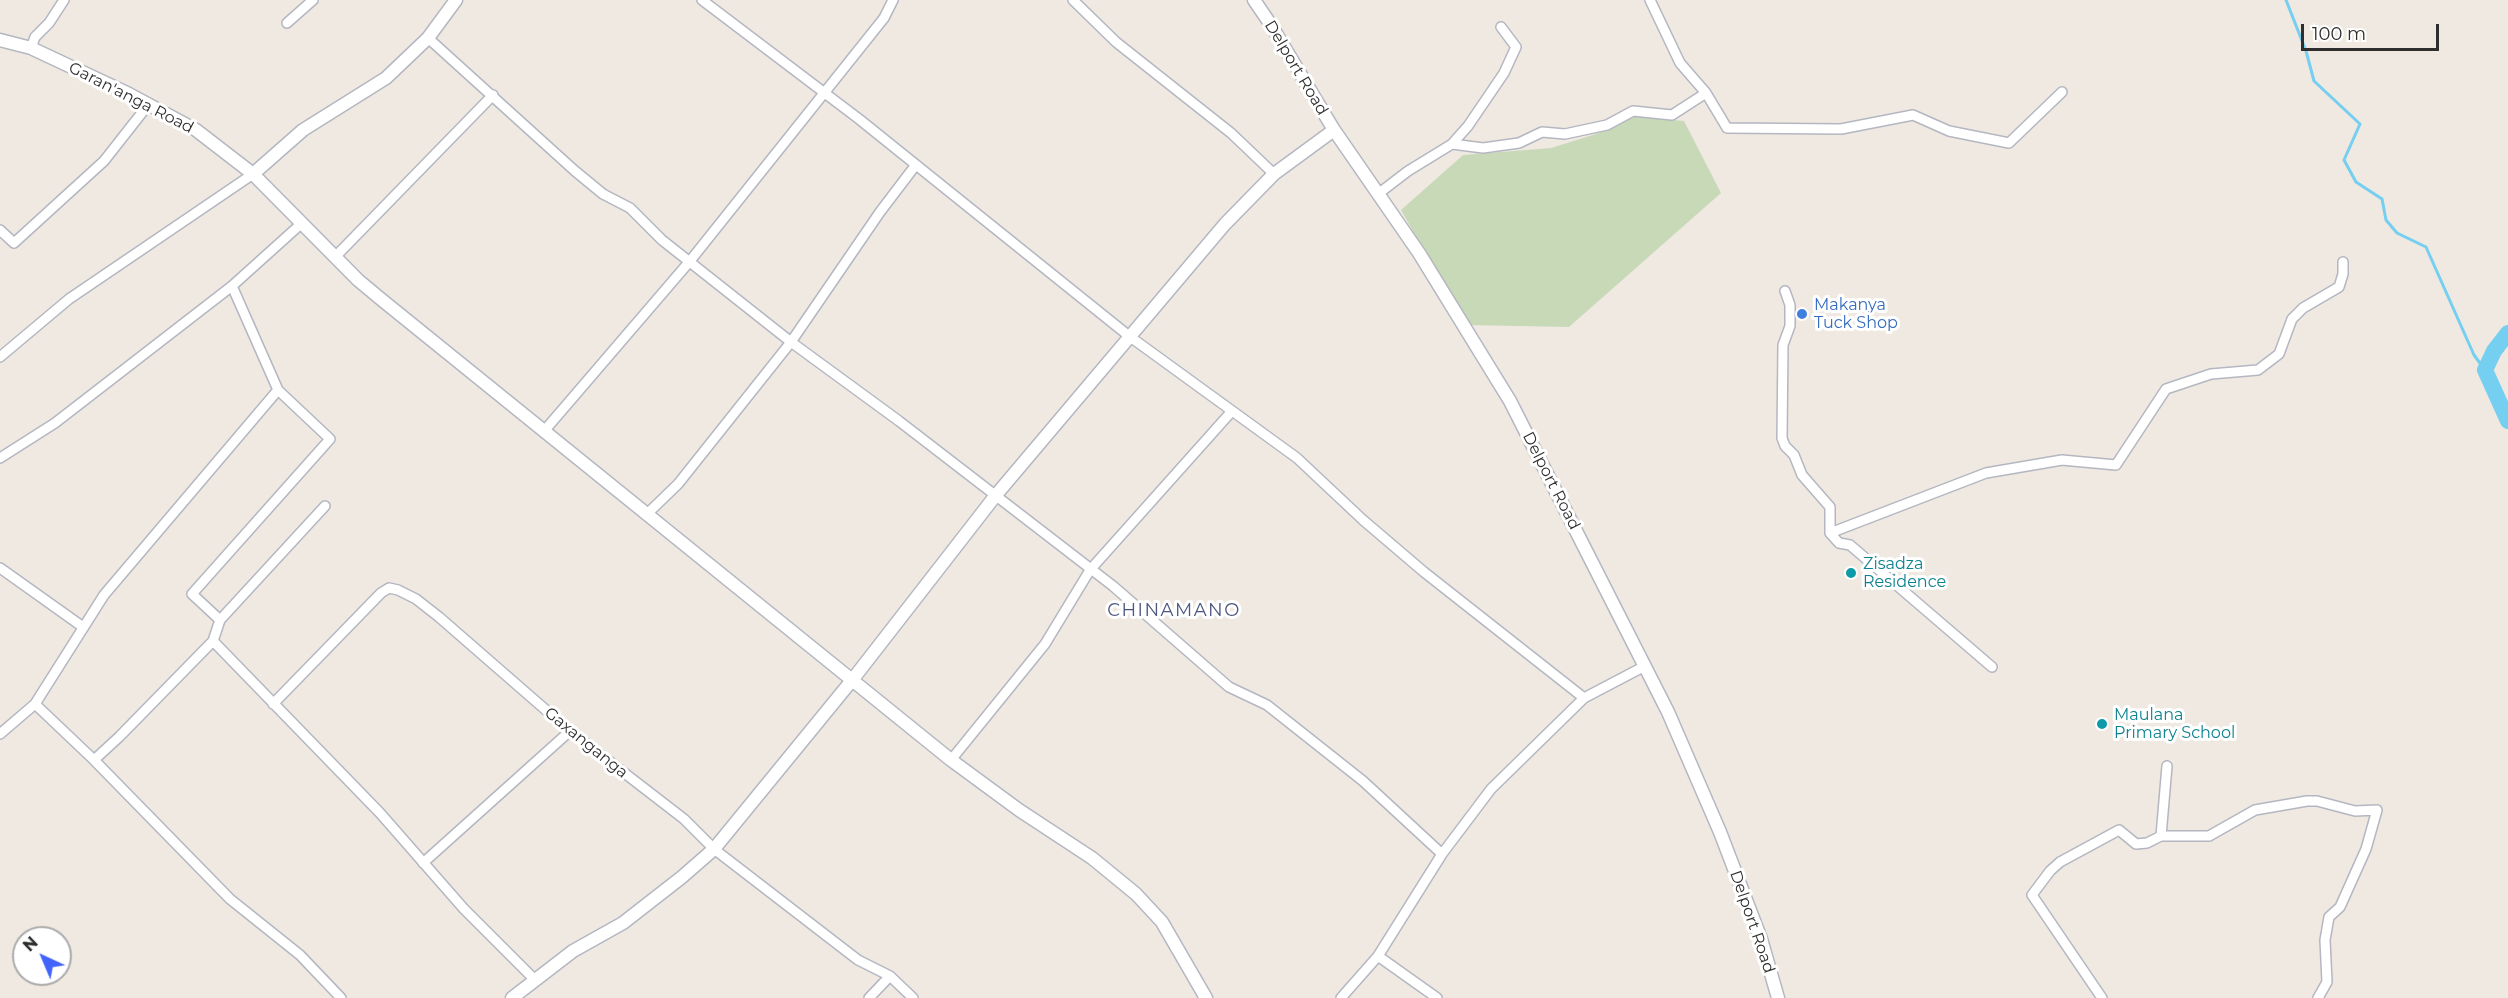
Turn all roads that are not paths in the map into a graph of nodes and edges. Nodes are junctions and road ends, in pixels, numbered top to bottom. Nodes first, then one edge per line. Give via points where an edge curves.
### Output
1 (64, 0) edge
2 (313, 0) edge
3 (456, 0) edge
4 (702, 0) edge
5 (893, 0) edge
6 (1073, 0) edge
7 (1254, 0) edge
8 (1650, 0) edge
9 (287, 23) dead end
10 (1501, 27) dead end
11 (428, 38) junction
12 (0, 40) edge
13 (31, 48) junction
14 (824, 92) junction
15 (2062, 92) dead end
16 (1706, 93) junction
17 (493, 95) junction
18 (148, 105) junction
19 (1334, 130) junction
20 (1452, 144) junction
21 (915, 166) junction
22 (253, 174) junction
23 (1274, 174) junction
24 (1378, 194) junction
25 (302, 223) junction
26 (0, 230) edge
27 (335, 257) junction
28 (690, 261) junction
29 (2343, 262) dead end
30 (232, 286) junction
31 (1785, 291) dead end
32 (1129, 336) junction
33 (791, 342) junction
34 (0, 357) edge
35 (278, 390) junction
36 (1232, 411) junction
37 (545, 430) junction
38 (0, 458) edge
39 (996, 495) junction
40 (325, 506) dead end
41 (646, 515) junction
42 (1830, 533) junction
43 (0, 568) edge
44 (1090, 570) junction
45 (220, 620) junction
46 (83, 627) junction
47 (213, 640) junction
48 (1646, 666) junction
49 (1992, 667) dead end
50 (853, 679) junction
51 (1584, 698) junction
52 (34, 704) junction
53 (273, 704) junction
54 (570, 731) junction
55 (0, 734) edge
56 (94, 760) junction
57 (951, 760) junction
58 (2167, 766) dead end
59 (2161, 836) junction
60 (714, 849) junction
61 (1442, 854) junction
62 (423, 863) junction
63 (1378, 956) junction
64 (890, 976) junction
65 (535, 980) junction
66 (341, 998) edge
67 (512, 998) edge
68 (869, 998) edge
69 (913, 998) edge
70 (1206, 998) edge
71 (1341, 998) edge
72 (1437, 998) edge
73 (1778, 998) edge
74 (2102, 998) edge
75 (2318, 998) edge

1 - 13 street
2 - 9 street
3 - 11 street
4 - 14 street
5 - 14 street via 884,18
6 - 23 street via 1116,42 1230,133
7 - 19 street, Delport Road
8 - 16 street via 1680,63
10 - 20 street via 1516,47 1504,73
11 - 17 street
11 - 22 street via 386,78 303,130
12 - 13 street, Garan'anga Road
13 - 18 street, Garan'anga Road
14 - 21 street
14 - 28 street
15 - 16 street via 2009,143 1949,131 1913,115 1841,129 1727,128
16 - 20 street via 1672,115 1632,111 1607,125 1565,134 1542,132 1519,143 1483,148
17 - 27 street
17 - 28 street via 575,171 603,194 630,207 662,240
18 - 22 street, Garan'anga Road via 196,130
18 - 26 street via 104,161 14,243
19 - 23 street
19 - 24 street, Delport Road
20 - 24 street
21 - 32 street
21 - 33 street
22 - 25 street, Garan'anga Road
22 - 34 street via 69,299
23 - 32 street via 1225,224
24 - 48 street, Delport Road via 1510,401
25 - 27 street, Garan'anga Road
25 - 30 street
27 - 37 street, Garan'anga Road via 382,300
28 - 33 street
28 - 37 street
29 - 42 street via 2339,287 2292,319 2279,354 2258,370 2211,374 2166,389 2116,465 2062,460 1986,473
30 - 35 street
30 - 38 street via 55,423
31 - 42 street via 1791,305 1791,326 1783,345 1782,438 1802,475 1830,507
32 - 36 street
32 - 39 street
33 - 39 street
33 - 41 street via 678,484
35 - 45 street via 330,439 192,594
35 - 46 street via 104,595
36 - 44 street
36 - 51 street via 1313,471 1424,572
37 - 41 street, Garan'anga Road
39 - 44 street
39 - 50 street
40 - 45 street
41 - 50 street, Garan'anga Road
42 - 49 street via 1839,543 1850,545
43 - 46 street
44 - 57 street via 1045,644
44 - 61 street via 1229,687 1267,705 1363,781
45 - 47 street
46 - 52 street
47 - 53 street
47 - 56 street
48 - 51 street
48 - 73 street, Delport Road via 1720,832 1761,939
50 - 57 street, Garan'anga Road
50 - 60 street
51 - 61 street via 1491,789
52 - 55 street
52 - 56 street
53 - 54 street, Gaxanganga via 389,588 416,599 439,617
53 - 62 street via 380,813
54 - 60 street, Gaxanganga via 684,819
54 - 62 street
56 - 66 street via 230,899 300,955
57 - 70 street, Garan'anga Road via 1092,858 1136,894 1162,922
58 - 59 street
59 - 74 street via 2136,844 2119,830 2060,862 2032,895
59 - 75 street via 2209,836 2254,810 2307,801 2355,811 2377,810 2366,849 2340,908 2329,917 2325,940 2327,982
60 - 64 street, Gaxanganga via 858,960
60 - 65 street via 623,923 573,951
61 - 63 street
62 - 65 street
63 - 71 street
63 - 72 street
64 - 68 street
64 - 69 street, Gaxanganga
65 - 67 street

